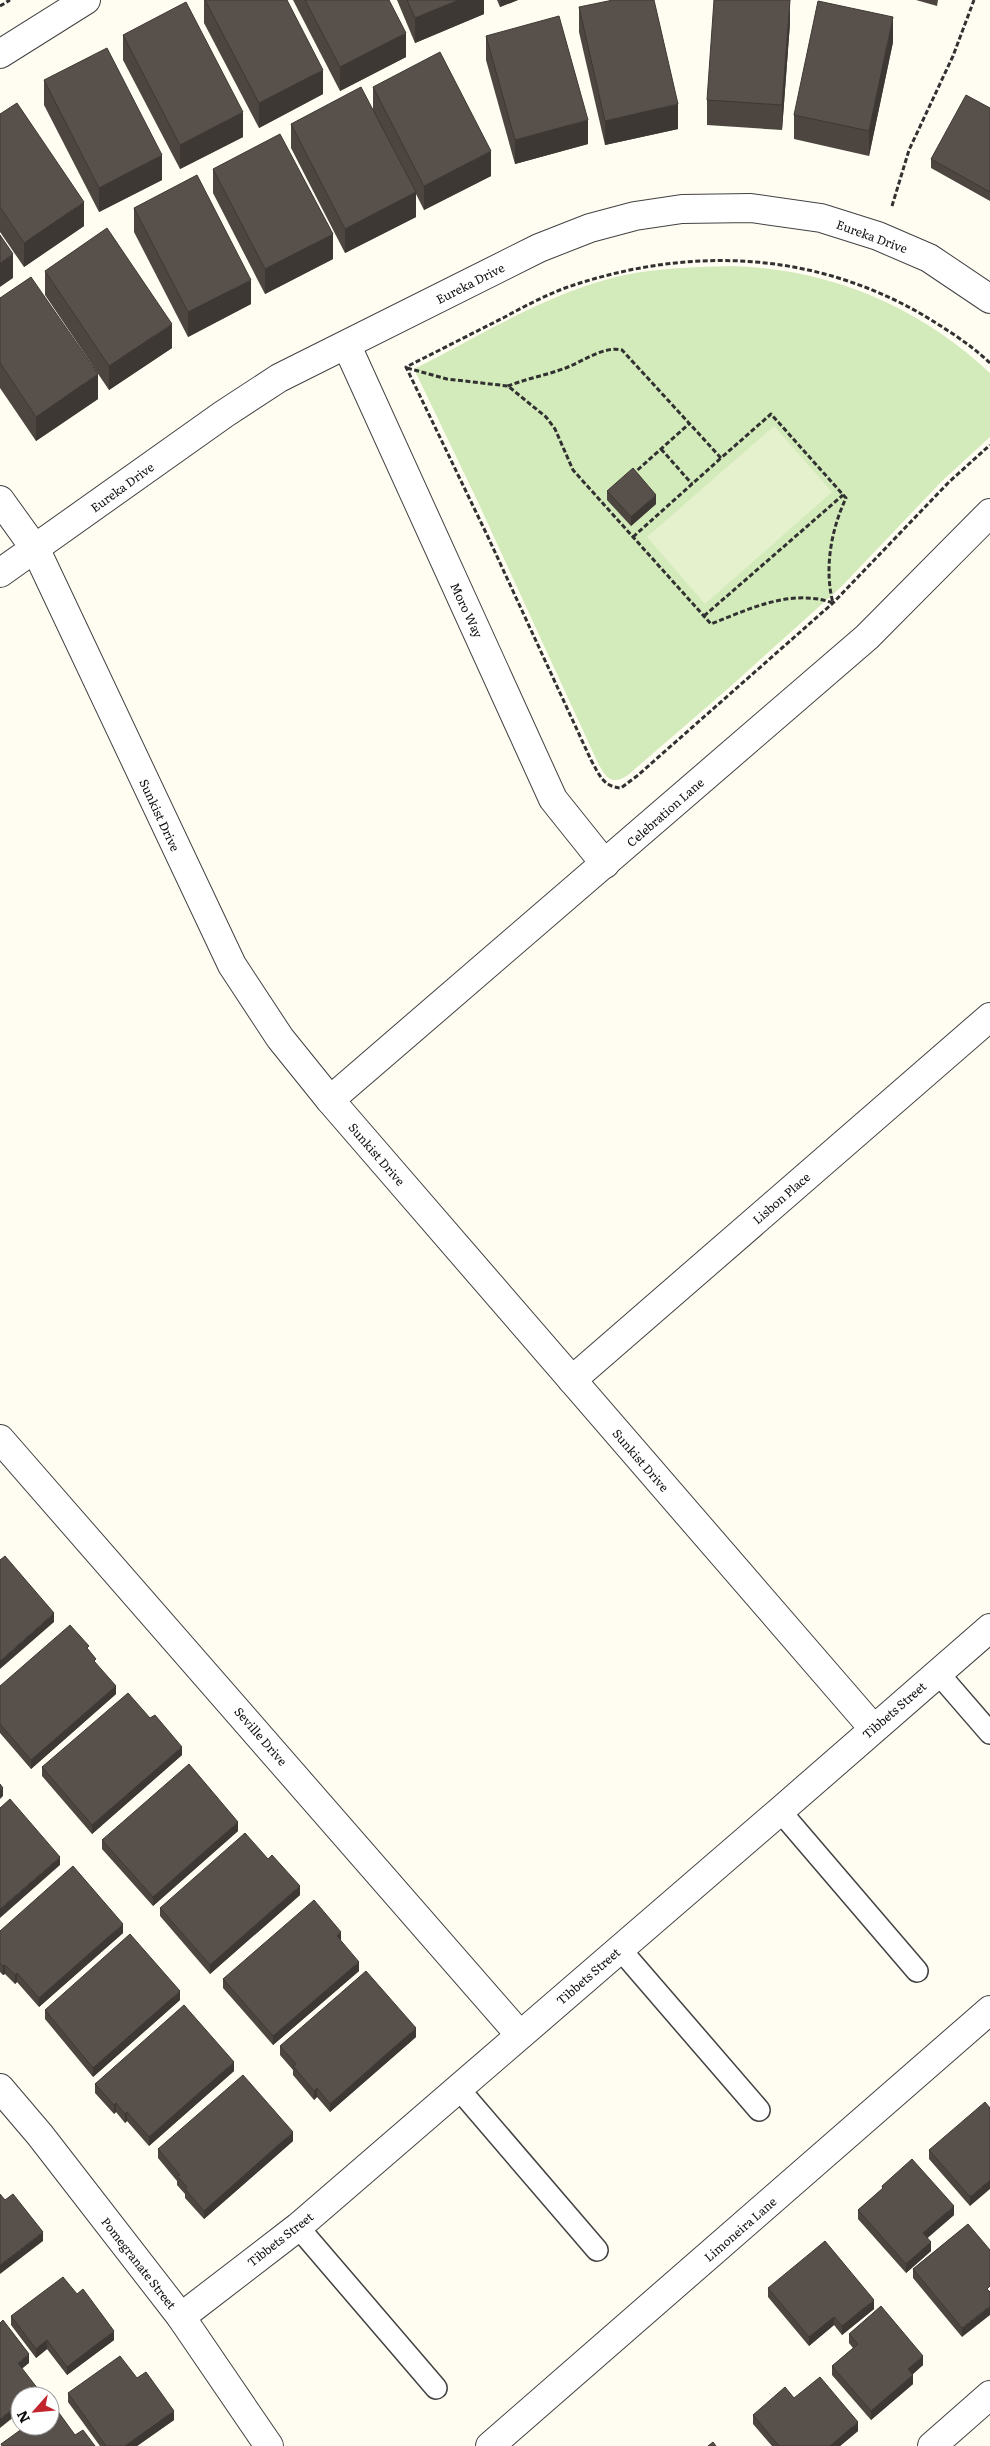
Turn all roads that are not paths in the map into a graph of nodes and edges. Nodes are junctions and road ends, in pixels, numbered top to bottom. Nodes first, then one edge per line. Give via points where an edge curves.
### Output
1 (86, 0) edge
2 (0, 54) edge
3 (990, 299) edge
4 (346, 346) junction
5 (0, 500) edge
6 (990, 513) edge
7 (36, 550) junction
8 (0, 574) edge
9 (605, 864) junction
10 (990, 1017) edge
11 (330, 1100) junction
12 (572, 1380) junction
13 (0, 1439) edge
14 (990, 1628) edge
15 (938, 1673) junction
16 (873, 1728) junction
17 (990, 1733) edge
18 (780, 1812) junction
19 (620, 1949) junction
20 (917, 1971) dead end
21 (990, 2010) edge
22 (520, 2035) junction
23 (0, 2088) edge
24 (458, 2088) junction
25 (759, 2110) dead end
26 (298, 2226) junction
27 (597, 2250) dead end
28 (181, 2317) junction
29 (436, 2388) dead end
30 (986, 2406) edge
31 (269, 2446) edge
32 (490, 2446) edge
33 (932, 2446) edge

1 - 2 street
3 - 4 street, Eureka Drive via 929,258 878,236 821,218 751,208 682,209 635,216 590,228 539,248
4 - 7 street, Eureka Drive via 279,378
4 - 9 street, Moro Way via 553,799
5 - 7 street, Sunkist Drive
6 - 9 street, Celebration Lane via 867,636
7 - 8 street, Eureka Drive
7 - 11 street, Sunkist Drive via 232,965 280,1038
9 - 11 street, Celebration Lane
10 - 12 street, Lisbon Place
11 - 12 street, Sunkist Drive
12 - 16 street, Sunkist Drive
13 - 22 street, Seville Drive
14 - 15 street, Tibbets Street
15 - 16 street, Tibbets Street
15 - 17 lane
16 - 18 street, Tibbets Street
18 - 19 street, Tibbets Street
18 - 20 lane
19 - 22 street, Tibbets Street
19 - 25 lane
21 - 32 street, Limoneira Lane
22 - 24 street, Tibbets Street
23 - 28 street, Pomegranate Street
24 - 26 street, Tibbets Street
24 - 27 lane
26 - 28 street, Tibbets Street
26 - 29 lane
28 - 31 street, Pomegranate Street
30 - 33 street

